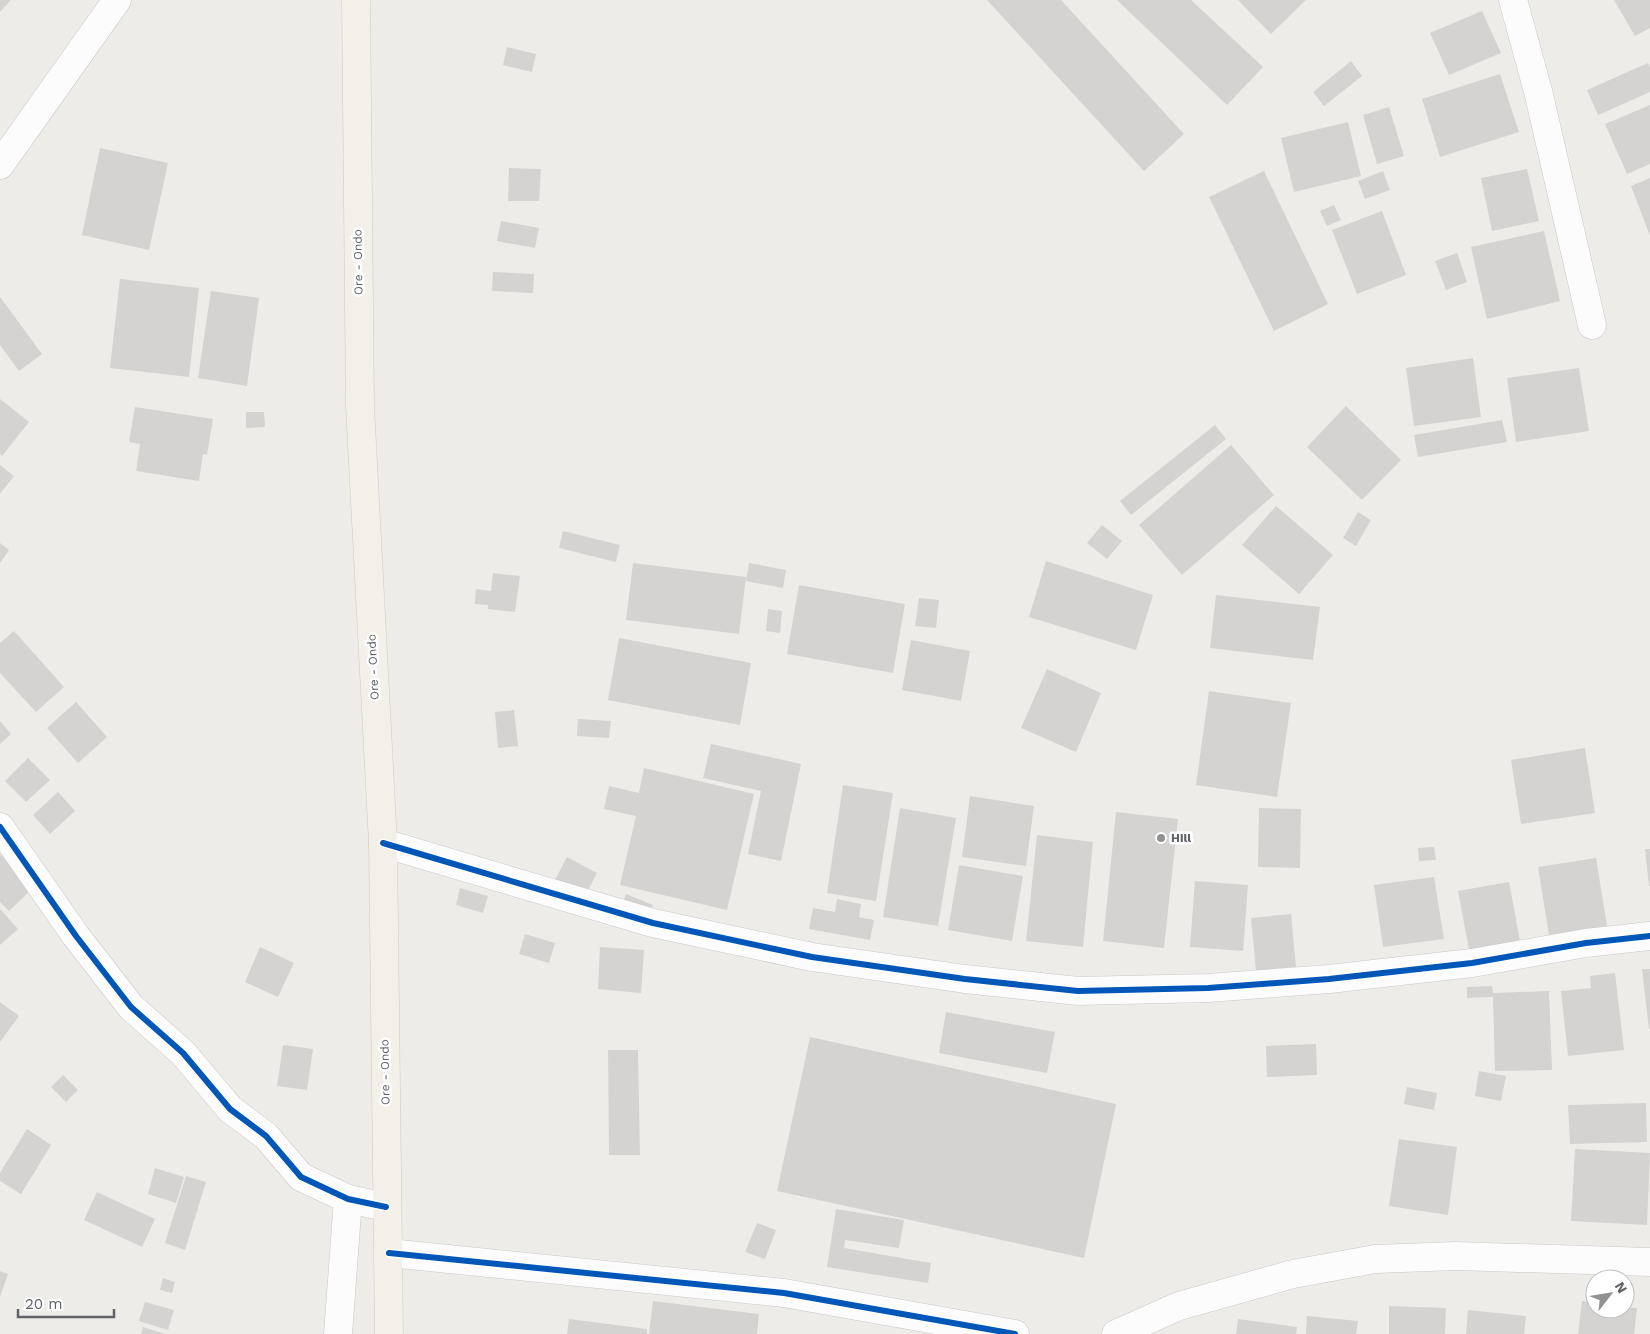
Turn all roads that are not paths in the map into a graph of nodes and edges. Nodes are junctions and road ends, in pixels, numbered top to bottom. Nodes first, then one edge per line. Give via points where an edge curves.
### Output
1 (117, 0) edge
2 (356, 0) edge
3 (1513, 0) edge
4 (0, 165) edge
5 (1592, 325) dead end
6 (0, 827) edge
7 (382, 843) junction
8 (1650, 936) edge
9 (348, 1199) junction
10 (386, 1207) junction
11 (388, 1253) junction
12 (1650, 1262) edge
13 (338, 1334) edge
14 (389, 1334) edge
15 (1015, 1334) edge
16 (1116, 1334) edge

1 - 4 street
2 - 7 main road, Ore - Ondo via 360,406
3 - 5 street via 1538,91
6 - 9 street via 76,936 131,1007 183,1053 230,1109 266,1136 301,1177
7 - 8 street via 653,923 812,957 1078,991 1208,988 1329,979 1472,963 1586,942
7 - 10 main road, Ore - Ondo
9 - 10 street
9 - 13 street
10 - 11 main road, Ore - Ondo
11 - 14 main road, Ore - Ondo
11 - 15 street via 784,1293
12 - 16 street via 1456,1256 1375,1259 1293,1274 1179,1306

